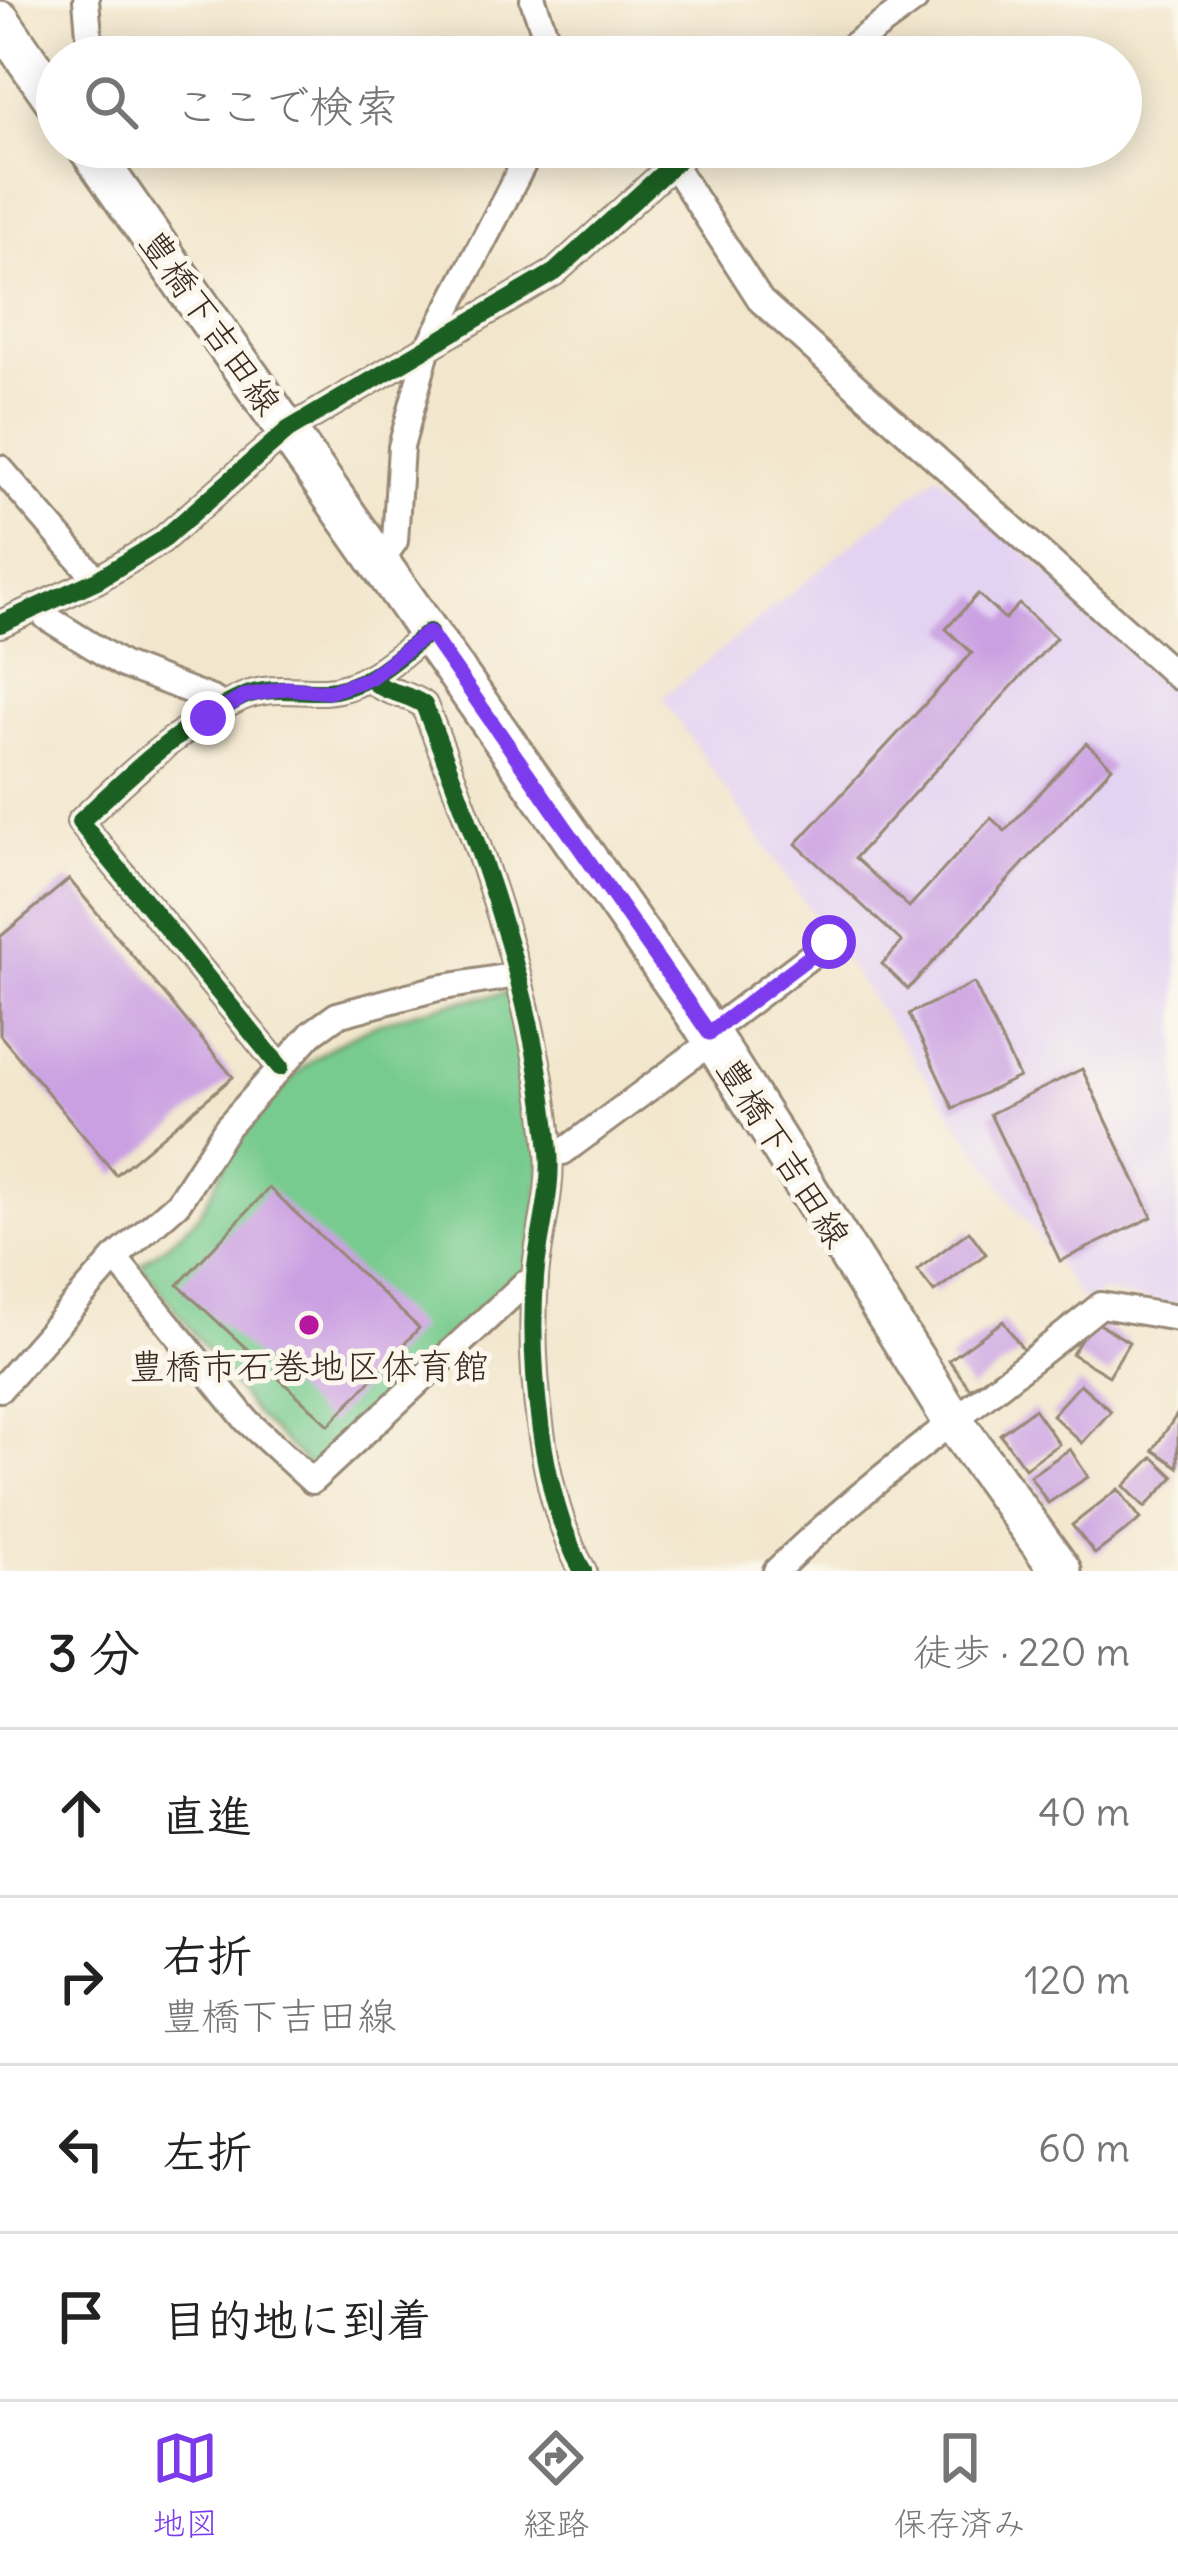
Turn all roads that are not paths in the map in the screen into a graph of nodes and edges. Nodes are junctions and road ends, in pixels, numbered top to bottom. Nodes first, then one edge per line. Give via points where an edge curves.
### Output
1 (86, 0) edge
2 (532, 0) edge
3 (916, 0) edge
4 (0, 21) edge
5 (90, 36) edge
6 (546, 36) edge
7 (866, 36) edge
8 (36, 73) edge
9 (103, 168) edge
10 (521, 168) edge
11 (666, 168) edge
12 (689, 168) edge
13 (427, 350) junction
14 (288, 430) junction
15 (0, 468) edge
16 (380, 562) junction
17 (97, 580) junction
18 (40, 608) junction
19 (0, 624) edge
20 (429, 632) junction
21 (1178, 676) edge
22 (370, 678) junction
23 (221, 710) junction
24 (829, 942) dead end
25 (517, 975) junction
26 (711, 1036) junction
27 (280, 1067) junction
28 (550, 1153) junction
29 (115, 1258) junction
30 (535, 1280) junction
31 (1178, 1318) edge
32 (0, 1389) edge
33 (955, 1424) junction
34 (584, 1571) edge
35 (776, 1571) edge
36 (1060, 1571) edge

1 - 5 street
2 - 6 street
3 - 7 street
4 - 8 main road
9 - 14 main road, 豊橋下吉田線
10 - 13 street
11 - 13 street via 555,272
12 - 21 street via 761,301
13 - 14 street
13 - 16 street via 401,446 394,541
14 - 16 main road, 豊橋下吉田線
14 - 17 street via 161,541
15 - 17 street
16 - 20 main road, 豊橋下吉田線
17 - 18 street
18 - 19 street
18 - 23 street via 123,665 214,700
20 - 22 street
20 - 26 main road, 豊橋下吉田線
22 - 23 street via 329,692 286,688 245,696
22 - 25 street via 424,705 496,889
23 - 27 street via 150,755 80,822
24 - 26 street
25 - 27 street via 337,1015
25 - 28 street
26 - 28 street via 563,1152
26 - 33 main road, 豊橋下吉田線
27 - 29 street via 227,1127 178,1204
28 - 30 street
29 - 30 street via 247,1420 312,1481
29 - 32 street
30 - 34 street via 545,1459
31 - 33 street via 1101,1305
33 - 35 street via 901,1457
33 - 36 main road, 豊橋下吉田線

